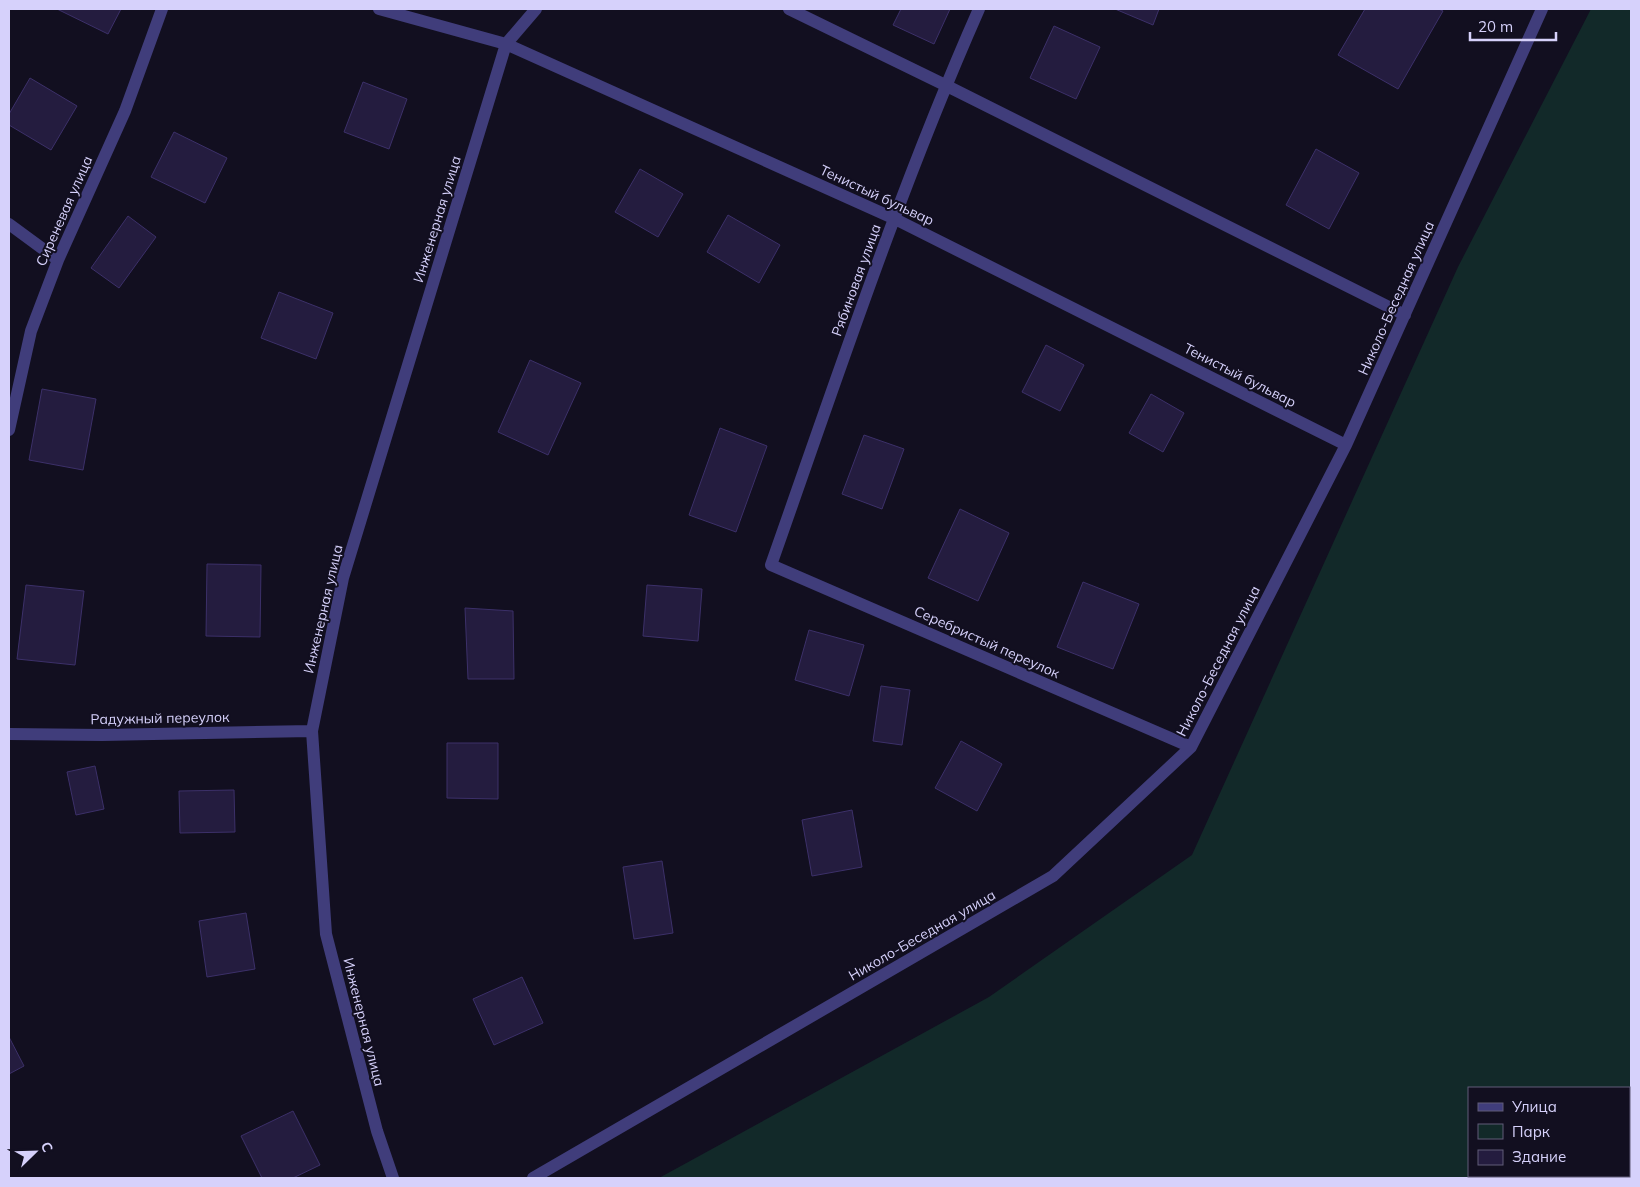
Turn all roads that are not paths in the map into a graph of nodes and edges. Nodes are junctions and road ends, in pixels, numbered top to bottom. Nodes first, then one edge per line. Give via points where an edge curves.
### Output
1 (162, 9) edge
2 (379, 9) edge
3 (536, 9) edge
4 (790, 9) edge
5 (979, 9) edge
6 (1542, 9) edge
7 (506, 44) junction
8 (946, 85) junction
9 (893, 218) junction
10 (9, 224) edge
11 (58, 260) junction
12 (1404, 315) junction
13 (9, 430) edge
14 (1346, 445) junction
15 (770, 564) joint
16 (312, 731) junction
17 (9, 734) edge
18 (1191, 747) junction
19 (393, 1178) edge
20 (532, 1178) edge

1 - 11 street, Сиреневая улица via 125,111
2 - 7 street, Тенистый бульвар
3 - 7 street, Инженерная улица
4 - 8 street
5 - 8 street, Рябиновая улица
6 - 12 street, Николо-Беседная улица
7 - 9 street, Тенистый бульвар
7 - 16 street, Инженерная улица via 343,578
8 - 9 street, Рябиновая улица
8 - 12 street
9 - 14 street, Тенистый бульвар
9 - 15 street, Рябиновая улица
10 - 11 street
11 - 13 street, Сиреневая улица via 31,331
12 - 14 street, Николо-Беседная улица
14 - 18 street, Николо-Беседная улица
15 - 18 street, Серебристый переулок
16 - 17 street, Радужный переулок
16 - 19 street, Инженерная улица via 326,934 377,1131
18 - 20 street, Николо-Беседная улица via 1053,876

